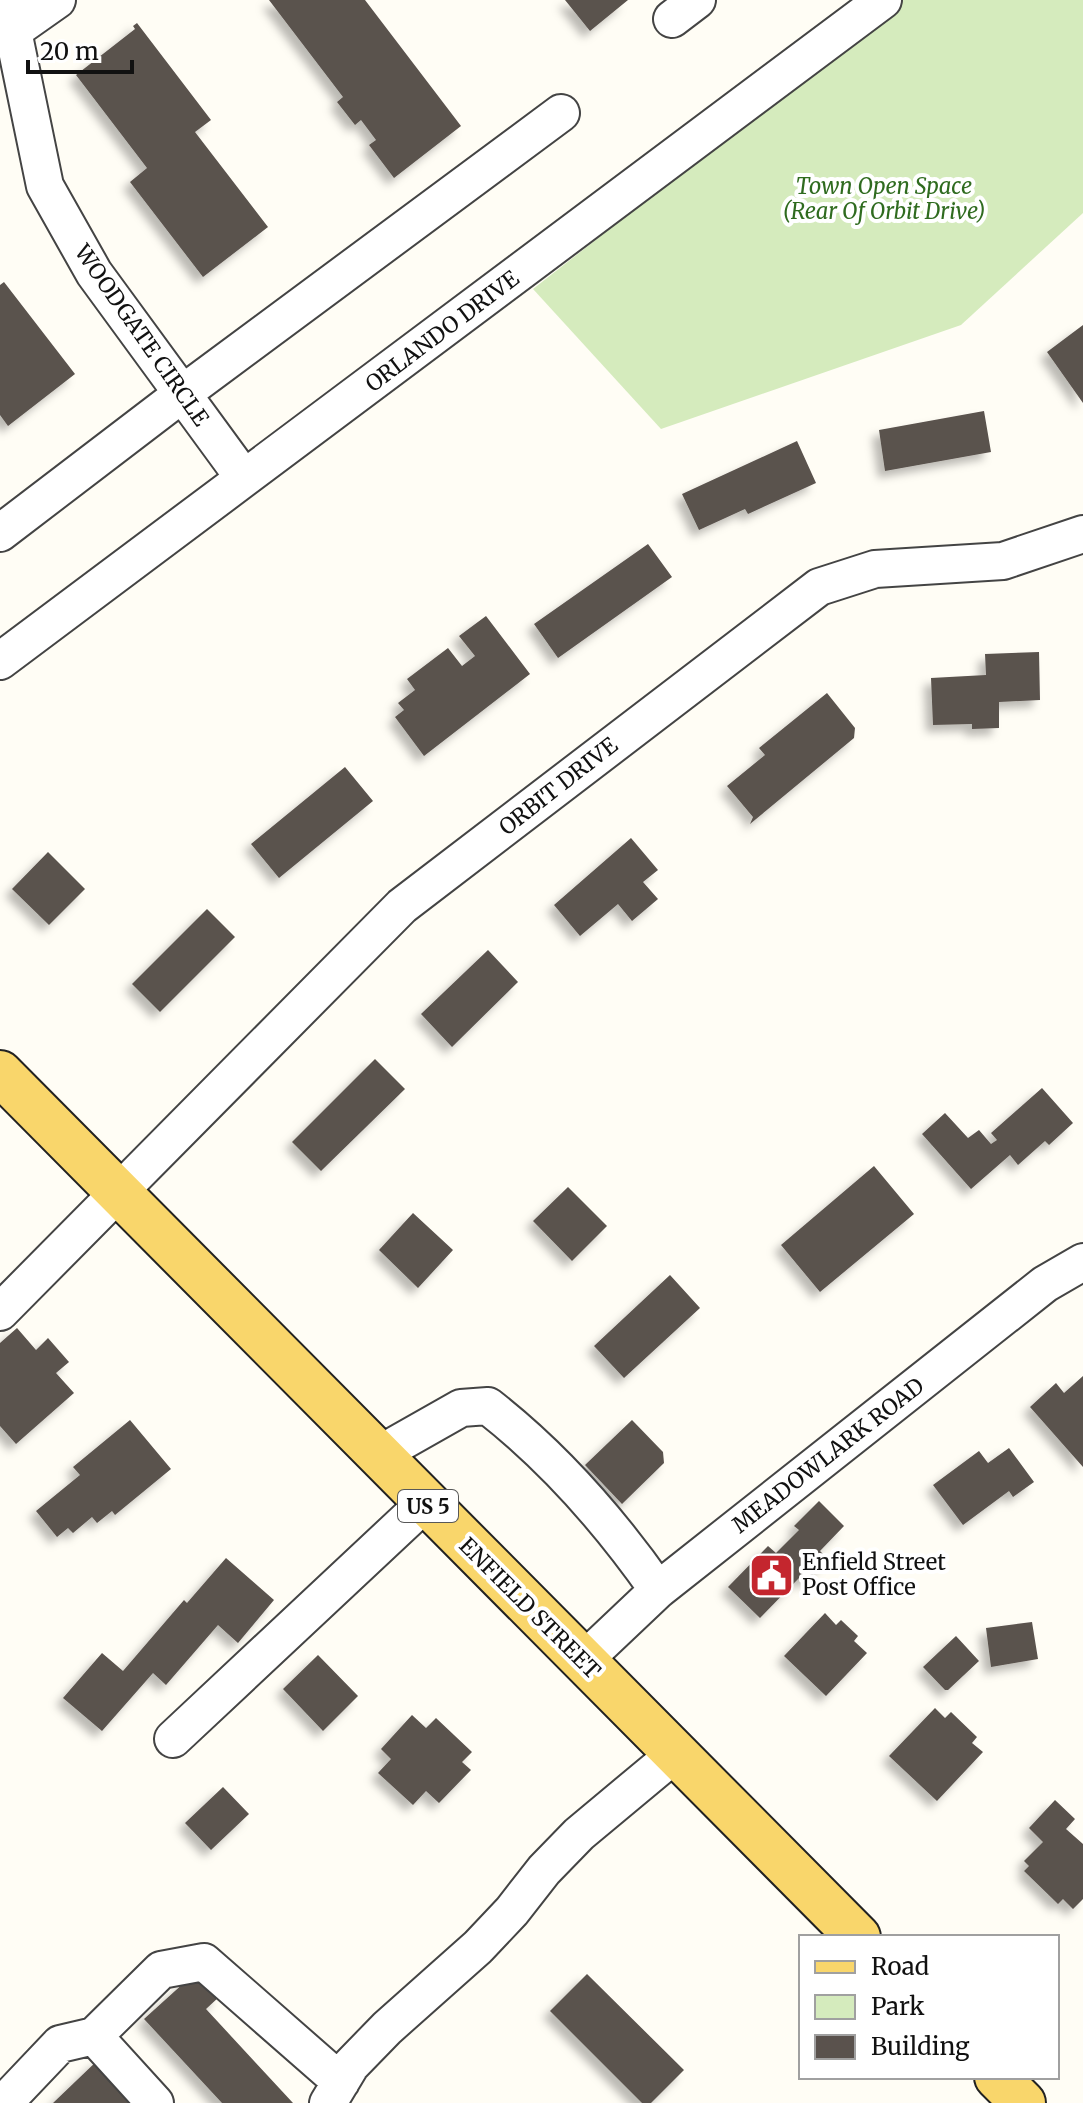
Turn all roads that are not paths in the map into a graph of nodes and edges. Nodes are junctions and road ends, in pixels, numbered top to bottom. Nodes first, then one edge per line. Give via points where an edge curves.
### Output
1 (57, 0) edge
2 (883, 0) edge
3 (9, 22) edge
4 (561, 113) dead end
5 (182, 394) junction
6 (244, 478) junction
7 (0, 533) edge
8 (1083, 534) edge
9 (0, 661) edge
10 (0, 1073) edge
11 (118, 1193) junction
12 (1083, 1262) edge
13 (0, 1312) edge
14 (378, 1455) junction
15 (425, 1503) junction
16 (658, 1590) junction
17 (583, 1661) junction
18 (173, 1739) dead end
19 (675, 1754) junction
20 (856, 1935) edge
21 (94, 2036) junction
22 (999, 2079) edge
23 (334, 2093) edge
24 (4, 2103) edge
25 (155, 2103) edge
26 (1023, 2103) edge

1 - 3 street
2 - 6 street, ORLANDO DRIVE
3 - 5 street, WOODGATE CIRCLE via 45,186 94,273
4 - 5 street
5 - 6 street, WOODGATE CIRCLE
5 - 7 street
6 - 9 street, ORLANDO DRIVE
8 - 11 street, ORBIT DRIVE via 1003,561 875,569 819,587 402,906
10 - 11 main road, ENFIELD STREET / US 5
11 - 13 street, ORBIT DRIVE
11 - 14 main road, ENFIELD STREET / US 5
12 - 16 street, MEADOWLARK ROAD via 1045,1284
14 - 15 main road, ENFIELD STREET / US 5
14 - 16 street via 461,1408 488,1406 517,1428 622,1539
15 - 17 main road, ENFIELD STREET / US 5
15 - 18 street
16 - 17 street, MEADOWLARK ROAD
17 - 19 main road, ENFIELD STREET / US 5
19 - 20 main road, ENFIELD STREET / US 5
19 - 23 street via 579,1834 495,1929 351,2065
21 - 23 street via 161,1970 204,1962
21 - 24 street via 60,2044
21 - 25 street
22 - 26 main road

